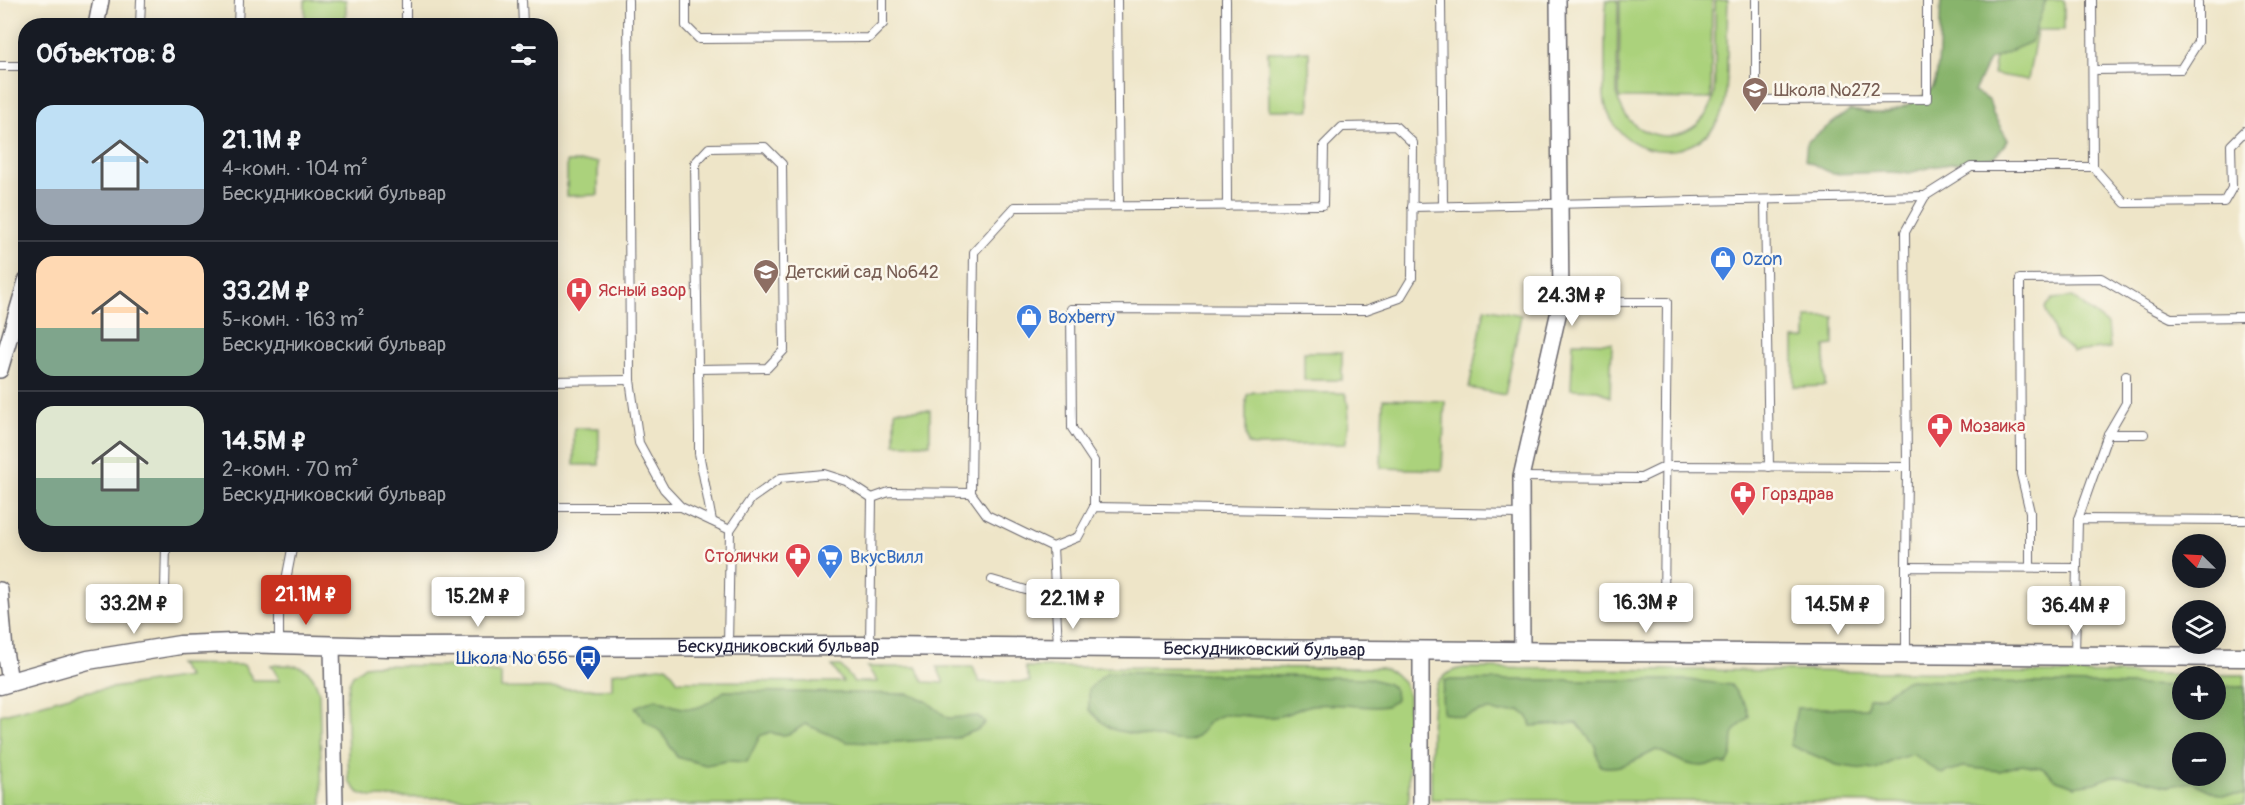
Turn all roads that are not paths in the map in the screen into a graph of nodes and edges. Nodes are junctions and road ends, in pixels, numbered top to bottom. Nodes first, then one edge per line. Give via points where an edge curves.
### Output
1 (101, 0) edge
2 (141, 0) edge
3 (238, 0) edge
4 (406, 0) edge
5 (522, 0) edge
6 (628, 0) edge
7 (686, 0) edge
8 (883, 0) edge
9 (1117, 0) edge
10 (1226, 0) edge
11 (1442, 0) edge
12 (1558, 0) edge
13 (1756, 0) edge
14 (1927, 0) edge
15 (2092, 0) edge
16 (2198, 0) edge
17 (98, 18) edge
18 (140, 18) edge
19 (238, 18) edge
20 (406, 18) edge
21 (523, 18) edge
22 (0, 66) edge
23 (18, 66) edge
24 (2092, 70) junction
25 (2245, 131) edge
26 (2093, 167) junction
27 (1925, 196) junction
28 (1765, 200) junction
29 (1443, 205) junction
30 (1559, 205) junction
31 (1119, 206) junction
32 (1227, 206) junction
33 (1412, 207) junction
34 (18, 302) edge
35 (1561, 302) junction
36 (2245, 317) edge
37 (5, 336) edge
38 (698, 369) junction
39 (0, 370) edge
40 (2126, 375) dead end
41 (630, 380) junction
42 (558, 381) edge
43 (2108, 434) junction
44 (2144, 434) dead end
45 (1666, 466) junction
46 (1768, 467) junction
47 (1907, 467) junction
48 (1521, 477) junction
49 (971, 493) junction
50 (872, 498) junction
51 (558, 507) edge
52 (681, 507) junction
53 (1094, 507) junction
54 (1520, 514) junction
55 (2078, 519) junction
56 (2245, 520) edge
57 (712, 521) junction
58 (730, 530) junction
59 (1053, 547) junction
60 (166, 552) edge
61 (291, 552) edge
62 (1906, 567) junction
63 (2030, 567) junction
64 (2076, 568) junction
65 (992, 580) dead end
66 (0, 590) edge
67 (165, 590) dead end
68 (1056, 599) junction
69 (1664, 611) dead end
70 (279, 644) junction
71 (332, 645) junction
72 (728, 646) junction
73 (870, 646) junction
74 (1058, 648) junction
75 (1522, 651) junction
76 (1421, 652) junction
77 (1906, 655) junction
78 (2075, 655) junction
79 (2245, 657) edge
80 (5, 683) edge
81 (335, 805) edge
82 (1421, 805) edge

1 - 17 street
2 - 18 lane
3 - 19 lane
4 - 20 lane
5 - 21 lane
6 - 41 lane
7 - 8 lane via 686,26 699,39 869,38 883,24
9 - 31 lane
10 - 32 lane
11 - 29 lane
12 - 30 street
13 - 14 lane via 1756,100 1927,99
15 - 24 lane
16 - 24 lane via 2198,42 2181,69
22 - 23 lane
24 - 26 lane
25 - 26 lane via 2231,145 2232,188 2224,202 2125,203
26 - 27 lane via 1971,167
27 - 28 lane
27 - 47 lane via 1905,232
28 - 30 lane
28 - 46 lane
29 - 30 lane
29 - 33 lane
30 - 35 street
31 - 32 lane
31 - 49 lane via 1015,207 974,252
32 - 33 lane via 1323,205 1324,145 1342,127 1395,126 1413,142
33 - 53 lane via 1412,278 1400,298 1366,310 1071,309 1072,428 1094,461
34 - 37 street
35 - 45 lane via 1667,302
35 - 48 street
36 - 63 lane via 2171,318 2101,278 2019,279 2021,474 2030,512
37 - 39 street
38 - 38 lane via 695,163 709,148 765,147 782,164 784,350 766,368
38 - 57 lane via 699,453
40 - 43 lane via 2126,403
41 - 42 lane
41 - 52 lane via 639,443 664,489
43 - 44 lane
43 - 55 lane
45 - 46 lane
45 - 48 lane via 1641,478
45 - 69 lane
46 - 47 lane
47 - 62 lane
48 - 54 street
49 - 50 lane via 889,492
49 - 59 lane via 987,515
50 - 58 lane via 846,481 824,474 781,478 751,498
50 - 73 lane
51 - 52 lane
52 - 57 lane
53 - 54 lane
53 - 59 lane via 1078,537
54 - 75 street
55 - 56 lane
55 - 64 lane
57 - 58 lane
58 - 72 lane
59 - 68 lane
60 - 67 lane
61 - 70 lane via 279,616
62 - 63 lane
62 - 77 lane
63 - 64 lane
64 - 78 lane
65 - 68 lane
66 - 80 street
68 - 74 lane
70 - 71 street, Бескудниковский бульвар
70 - 80 street, Бескудниковский бульвар via 180,645 88,660
71 - 72 street, Бескудниковский бульвар
71 - 81 street
72 - 73 street, Бескудниковский бульвар
73 - 74 street, Бескудниковский бульвар
74 - 76 street, Бескудниковский бульвар
75 - 76 street, Бескудниковский бульвар
75 - 77 street, Бескудниковский бульвар
76 - 82 street
77 - 78 street, Бескудниковский бульвар
78 - 79 street, Бескудниковский бульвар

